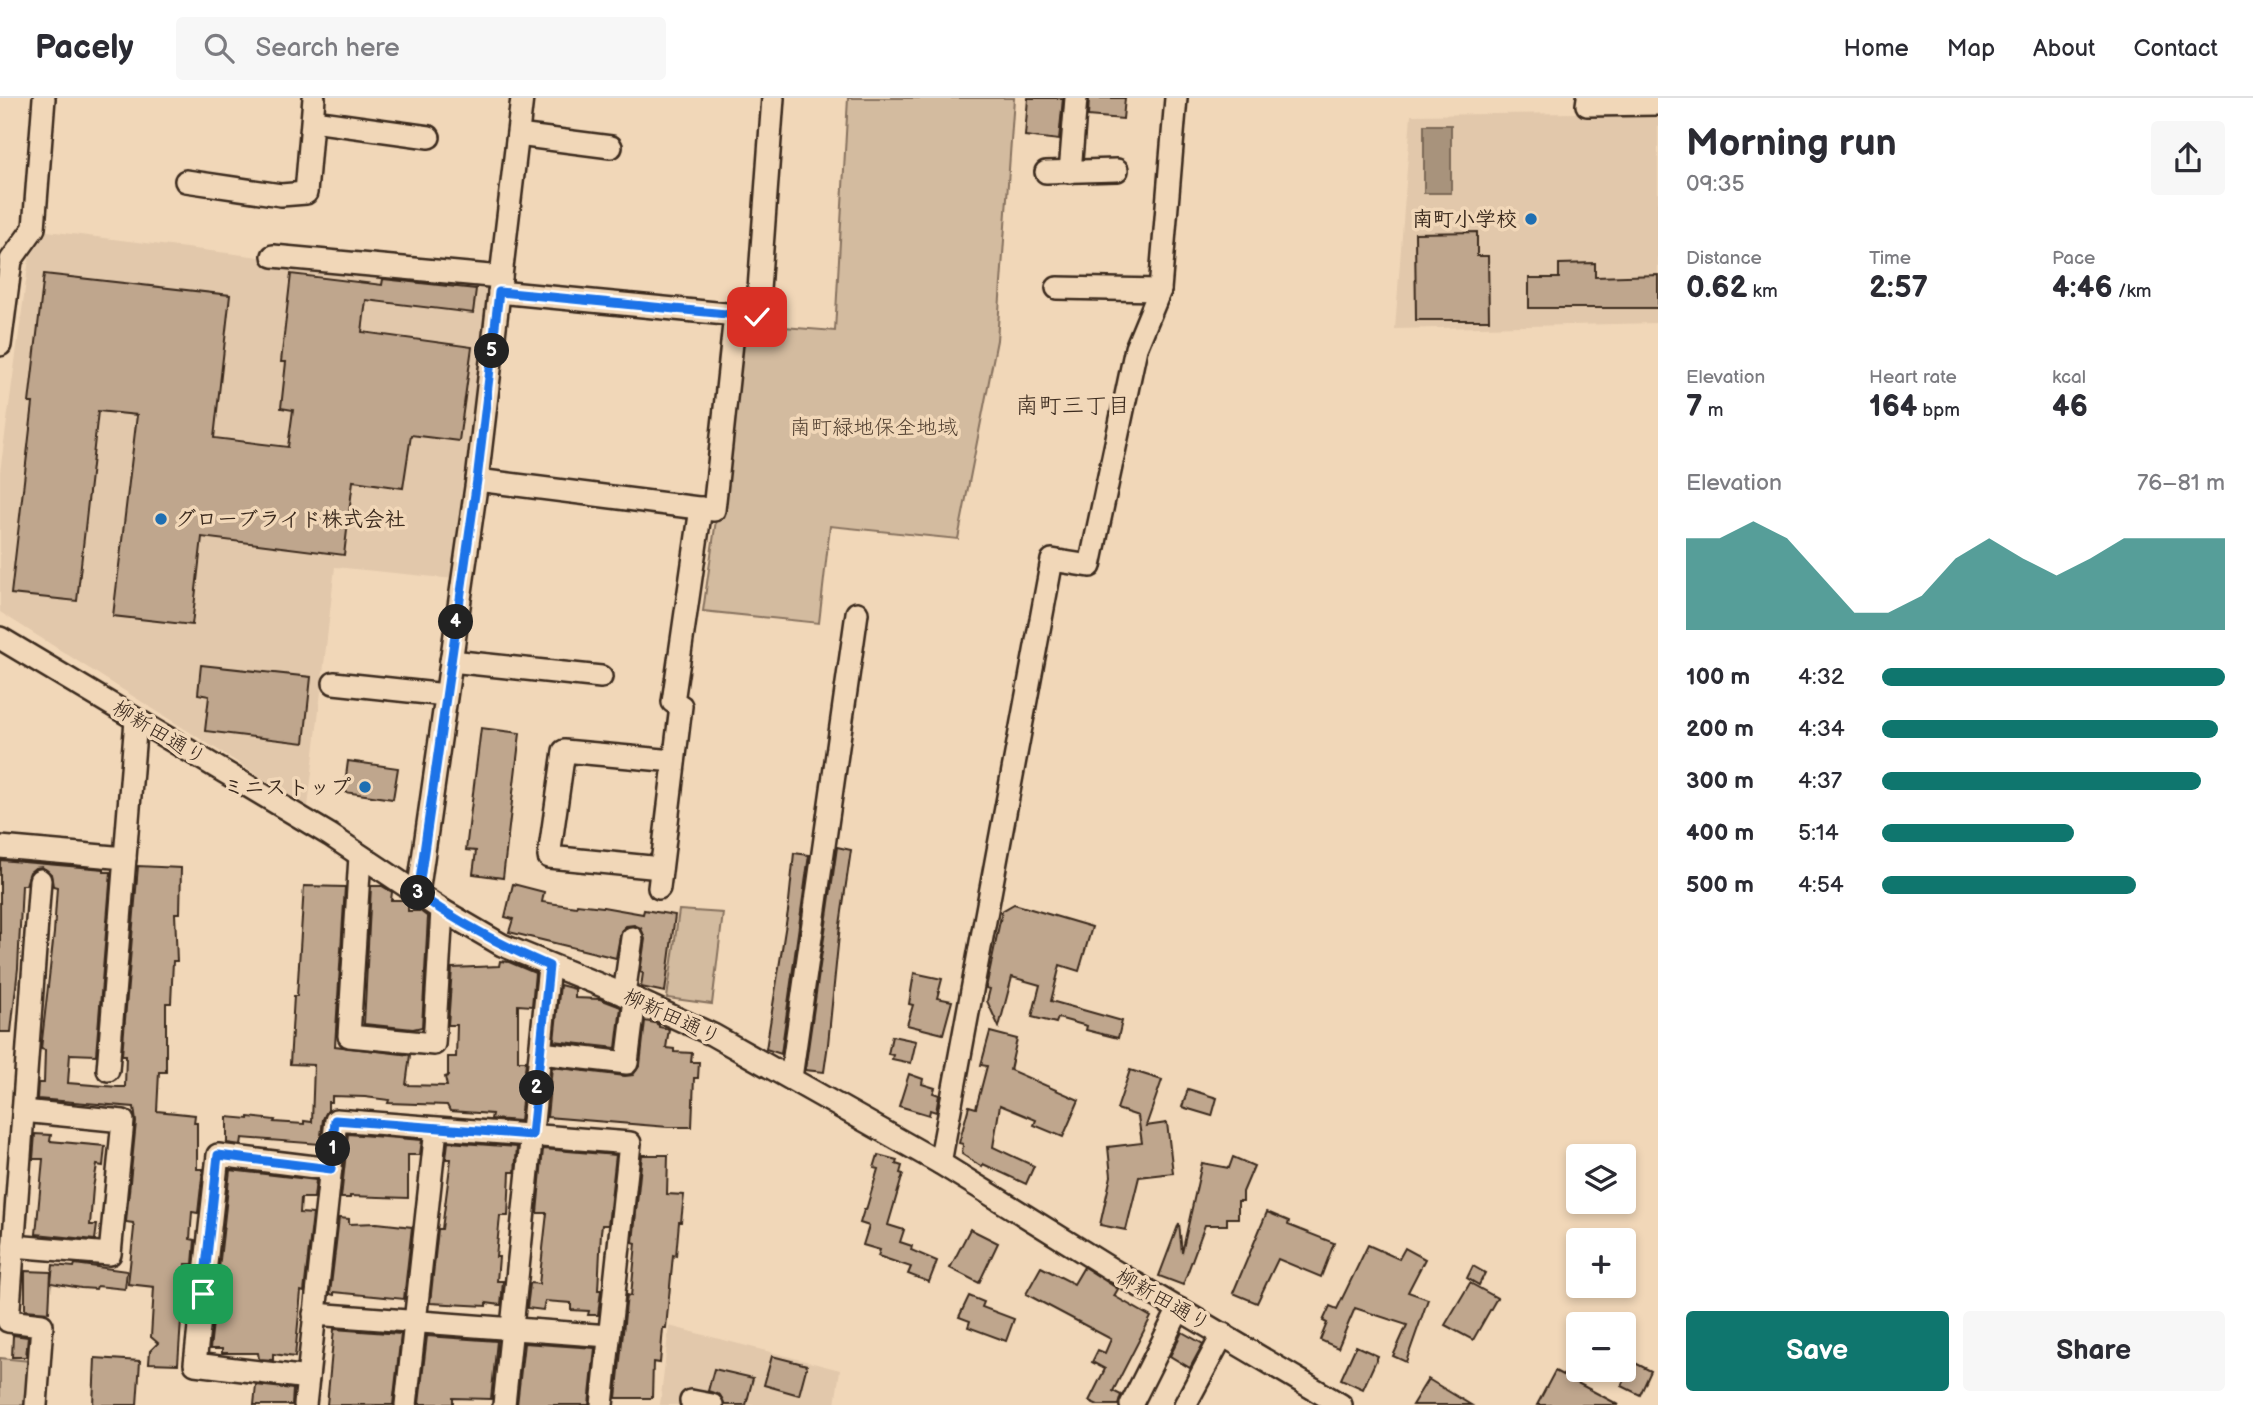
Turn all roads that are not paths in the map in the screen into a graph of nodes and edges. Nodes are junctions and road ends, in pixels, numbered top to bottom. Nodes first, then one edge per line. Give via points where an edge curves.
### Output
1 (44, 98) edge
2 (314, 98) edge
3 (522, 98) edge
4 (773, 98) edge
5 (1076, 98) edge
6 (1176, 98) edge
7 (1588, 98) edge
8 (1658, 104) edge
9 (313, 121) junction
10 (518, 135) junction
11 (429, 137) dead end
12 (611, 147) dead end
13 (1117, 170) dead end
14 (1045, 172) dead end
15 (1070, 172) junction
16 (186, 181) dead end
17 (273, 256) dead end
18 (500, 285) junction
19 (1057, 288) dead end
20 (1160, 290) junction
21 (735, 315) junction
22 (0, 345) edge
23 (477, 480) junction
24 (701, 508) junction
25 (857, 613) dead end
26 (0, 638) edge
27 (451, 661) junction
28 (601, 677) dead end
29 (334, 683) dead end
30 (446, 695) junction
31 (136, 720) junction
32 (674, 761) junction
33 (0, 848) edge
34 (360, 856) junction
35 (125, 858) junction
36 (40, 880) dead end
37 (418, 894) junction
38 (442, 911) junction
39 (632, 937) dead end
40 (549, 966) junction
41 (630, 997) junction
42 (541, 1053) junction
43 (108, 1070) dead end
44 (791, 1078) junction
45 (23, 1111) junction
46 (436, 1129) junction
47 (532, 1135) junction
48 (940, 1163) junction
49 (331, 1169) junction
50 (13, 1246) junction
51 (1179, 1309) junction
52 (314, 1314) junction
53 (415, 1322) junction
54 (512, 1329) junction
55 (1223, 1334) junction
56 (609, 1336) junction
57 (308, 1378) junction
58 (36, 1405) edge
59 (305, 1405) edge
60 (406, 1405) edge
61 (504, 1405) edge
62 (602, 1405) edge
63 (1131, 1405) edge
64 (1185, 1405) edge
65 (1341, 1405) edge

1 - 22 street via 34,228 11,260
2 - 9 street
3 - 10 street
4 - 21 street via 757,317
5 - 15 street
6 - 20 street
7 - 8 street via 1587,105
9 - 11 street
9 - 16 street via 306,193 281,195
10 - 12 street
10 - 18 street
13 - 15 street
14 - 15 street
17 - 18 street
18 - 21 street
18 - 23 street
19 - 20 street
20 - 48 street via 1136,348 1090,566 1052,560
21 - 24 street via 714,510
23 - 24 street
23 - 27 street
24 - 32 street via 673,702 681,706
25 - 44 street
26 - 31 street, 柳新田通り
27 - 28 street
27 - 30 street
29 - 30 street
30 - 37 street
31 - 34 street, 柳新田通り
31 - 35 street
32 - 32 street via 660,878 548,857 564,751
33 - 35 street
34 - 37 street, 柳新田通り
34 - 38 street via 349,1036 434,1044
35 - 43 street
36 - 45 street
37 - 38 street, 柳新田通り
38 - 40 street, 柳新田通り
39 - 41 street
40 - 41 street, 柳新田通り
40 - 42 street
41 - 42 street via 627,1063
41 - 44 street, 柳新田通り
42 - 47 street
44 - 48 street, 柳新田通り
45 - 50 street
45 - 50 street via 123,1121 110,1254
46 - 47 street
46 - 49 street via 335,1120
46 - 53 street
47 - 54 street
47 - 56 street via 630,1143
48 - 51 street, 柳新田通り
49 - 52 street
49 - 57 street via 218,1155 205,1272 195,1364
50 - 58 street via 8,1321 42,1325
51 - 55 street, 柳新田通り
51 - 63 street
52 - 53 street
52 - 57 street
53 - 54 street
53 - 60 street
54 - 56 street
54 - 61 street
55 - 64 street
55 - 65 street, 柳新田通り
56 - 62 street
57 - 59 street

